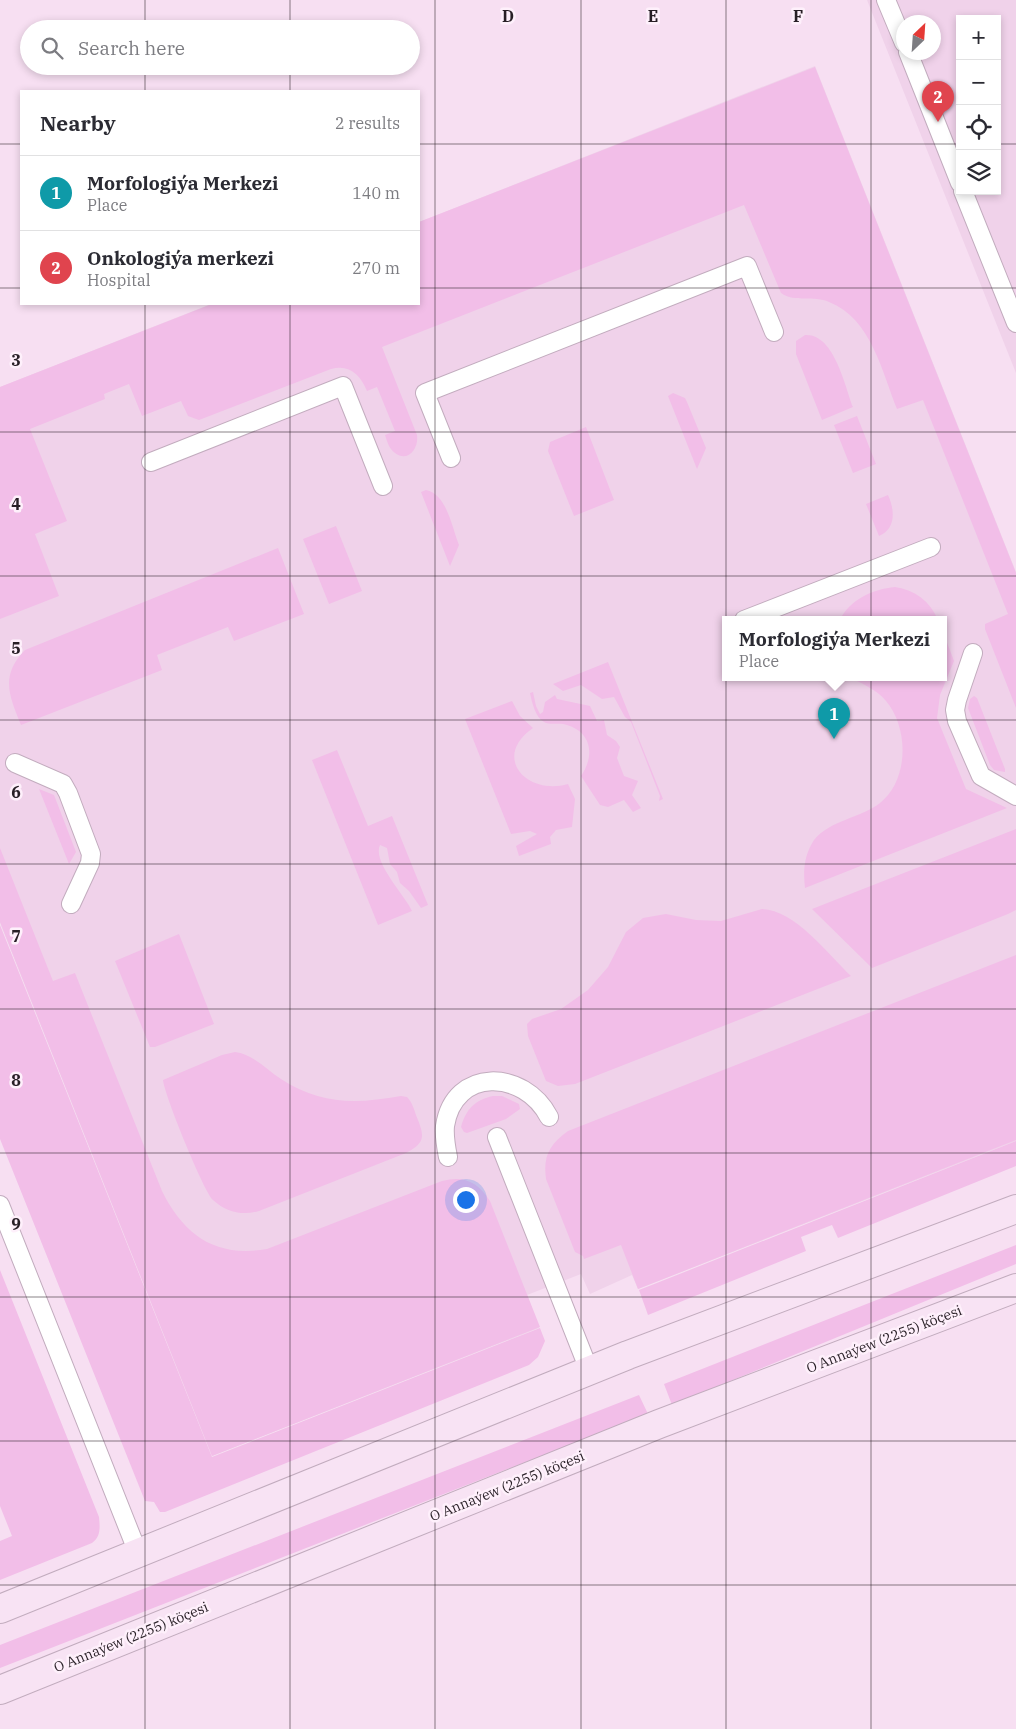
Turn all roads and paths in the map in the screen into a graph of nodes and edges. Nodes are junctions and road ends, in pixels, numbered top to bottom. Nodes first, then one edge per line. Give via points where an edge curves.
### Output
1 (886, 0) edge
2 (896, 23) edge
3 (911, 60) edge
4 (956, 172) edge
5 (965, 195) edge
6 (1016, 322) edge
7 (774, 332) dead end
8 (451, 458) dead end
9 (151, 462) dead end
10 (383, 486) dead end
11 (931, 547) dead end
12 (754, 616) edge
13 (973, 654) dead end
14 (15, 763) dead end
15 (1016, 796) edge
16 (71, 904) dead end
17 (549, 1117) dead end
18 (497, 1138) dead end
19 (448, 1157) dead end
20 (0, 1204) edge
21 (1016, 1209) edge
22 (1016, 1288) edge
23 (589, 1370) junction
24 (138, 1553) junction
25 (0, 1609) edge
26 (0, 1690) edge

1 - 2 lane
3 - 4 lane
5 - 6 lane
7 - 8 lane via 747,266 425,392
9 - 10 lane via 343,386
11 - 12 lane
13 - 15 lane via 957,700 957,721 981,776
14 - 16 lane via 63,784 82,828 89,846 90,863
17 - 19 lane via 542,1104 517,1085 491,1081 478,1084 456,1100 450,1111 445,1126
18 - 23 lane
20 - 24 lane
21 - 23 main road
22 - 26 main road, O Annaýew (2255) köçesi via 659,1424
23 - 24 main road
24 - 25 main road

